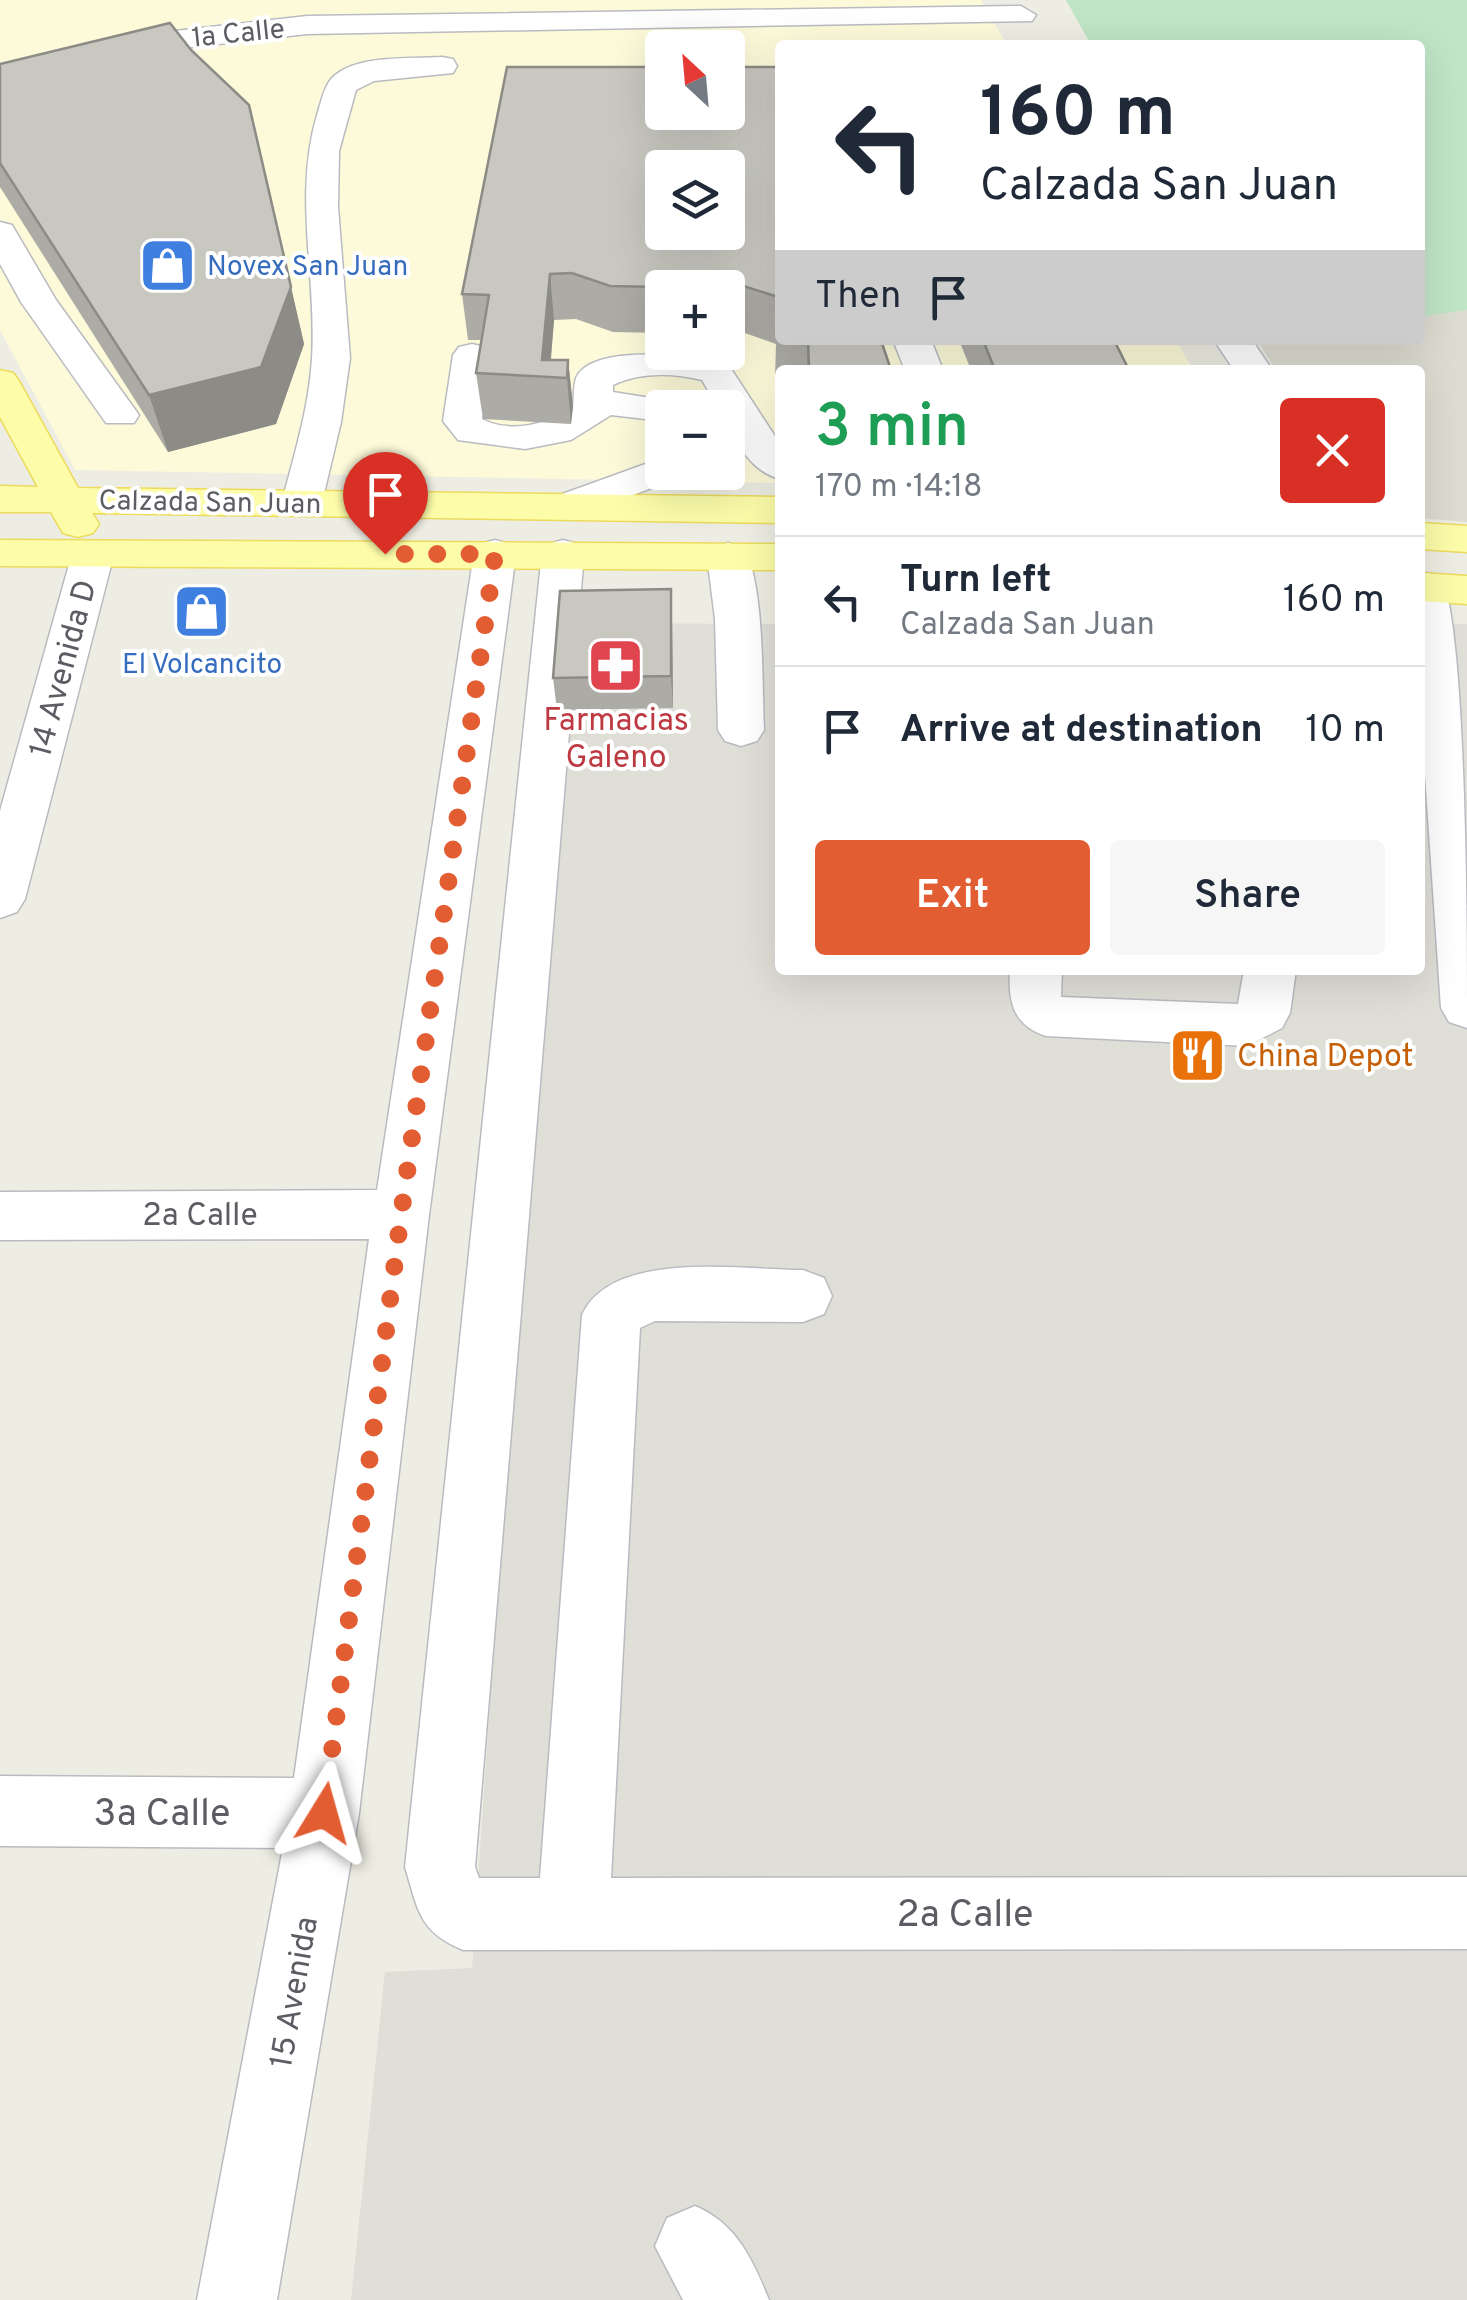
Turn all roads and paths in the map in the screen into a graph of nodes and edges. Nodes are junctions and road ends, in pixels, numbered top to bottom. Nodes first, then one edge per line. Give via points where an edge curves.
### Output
1 (1018, 8) edge
2 (538, 20) junction
3 (1037, 40) edge
4 (532, 54) dead end
5 (442, 66) dead end
6 (0, 78) edge
7 (0, 232) edge
8 (39, 302) junction
9 (0, 314) edge
10 (472, 355) dead end
11 (0, 380) edge
12 (720, 390) edge
13 (601, 404) junction
14 (645, 408) edge
15 (120, 416) dead end
16 (745, 431) edge
17 (775, 462) edge
18 (645, 481) edge
19 (65, 498) junction
20 (0, 500) edge
21 (302, 502) junction
22 (775, 510) edge
23 (566, 530) junction
24 (1425, 536) edge
25 (1467, 539) edge
26 (2, 548) edge
27 (93, 554) junction
28 (495, 554) junction
29 (728, 556) junction
30 (775, 556) edge
31 (1438, 588) edge
32 (741, 730) dead end
33 (8, 837) edge
34 (0, 899) edge
35 (1036, 975) edge
36 (1269, 975) edge
37 (1467, 1008) edge
38 (401, 1215) junction
39 (0, 1216) edge
40 (803, 1296) dead end
41 (0, 1811) edge
42 (324, 1813) junction
43 (1467, 1913) edge
44 (573, 1914) junction
45 (237, 2300) edge

1 - 2 street, 1a Calle
1 - 3 street
2 - 4 street
2 - 6 street, 1a Calle via 201,22
5 - 21 street via 371,72 341,87 323,151 320,207 331,358
7 - 8 street
8 - 9 street
8 - 15 street
10 - 13 street via 462,421 472,432 557,435
11 - 19 main road
12 - 13 street via 715,372 699,367 626,367 594,380 590,392
13 - 14 street
16 - 17 street
18 - 23 street
19 - 20 main road, Calzada San Juan
19 - 21 main road, Calzada San Juan
19 - 27 main road
21 - 23 main road, Calzada San Juan
22 - 23 main road, Calzada San Juan
23 - 28 main road, Calzada San Juan
23 - 29 main road, Calzada San Juan
23 - 44 street, 2a Calle via 440,1867 451,1902 463,1914
24 - 25 main road
26 - 27 main road, Calzada San Juan
27 - 28 main road, Calzada San Juan
27 - 33 street, 14 Avenida D
28 - 38 street, 15 Avenida
29 - 30 main road, Calzada San Juan
29 - 32 street
31 - 37 street
33 - 34 street, 14 Avenida D
35 - 36 street via 1034,1000 1054,1018 1247,1025 1264,1013
38 - 39 street, 2a Calle
38 - 42 street, 15 Avenida
40 - 44 street via 654,1296 611,1315
41 - 42 street, 3a Calle
42 - 45 street, 15 Avenida
43 - 44 street, 2a Calle

